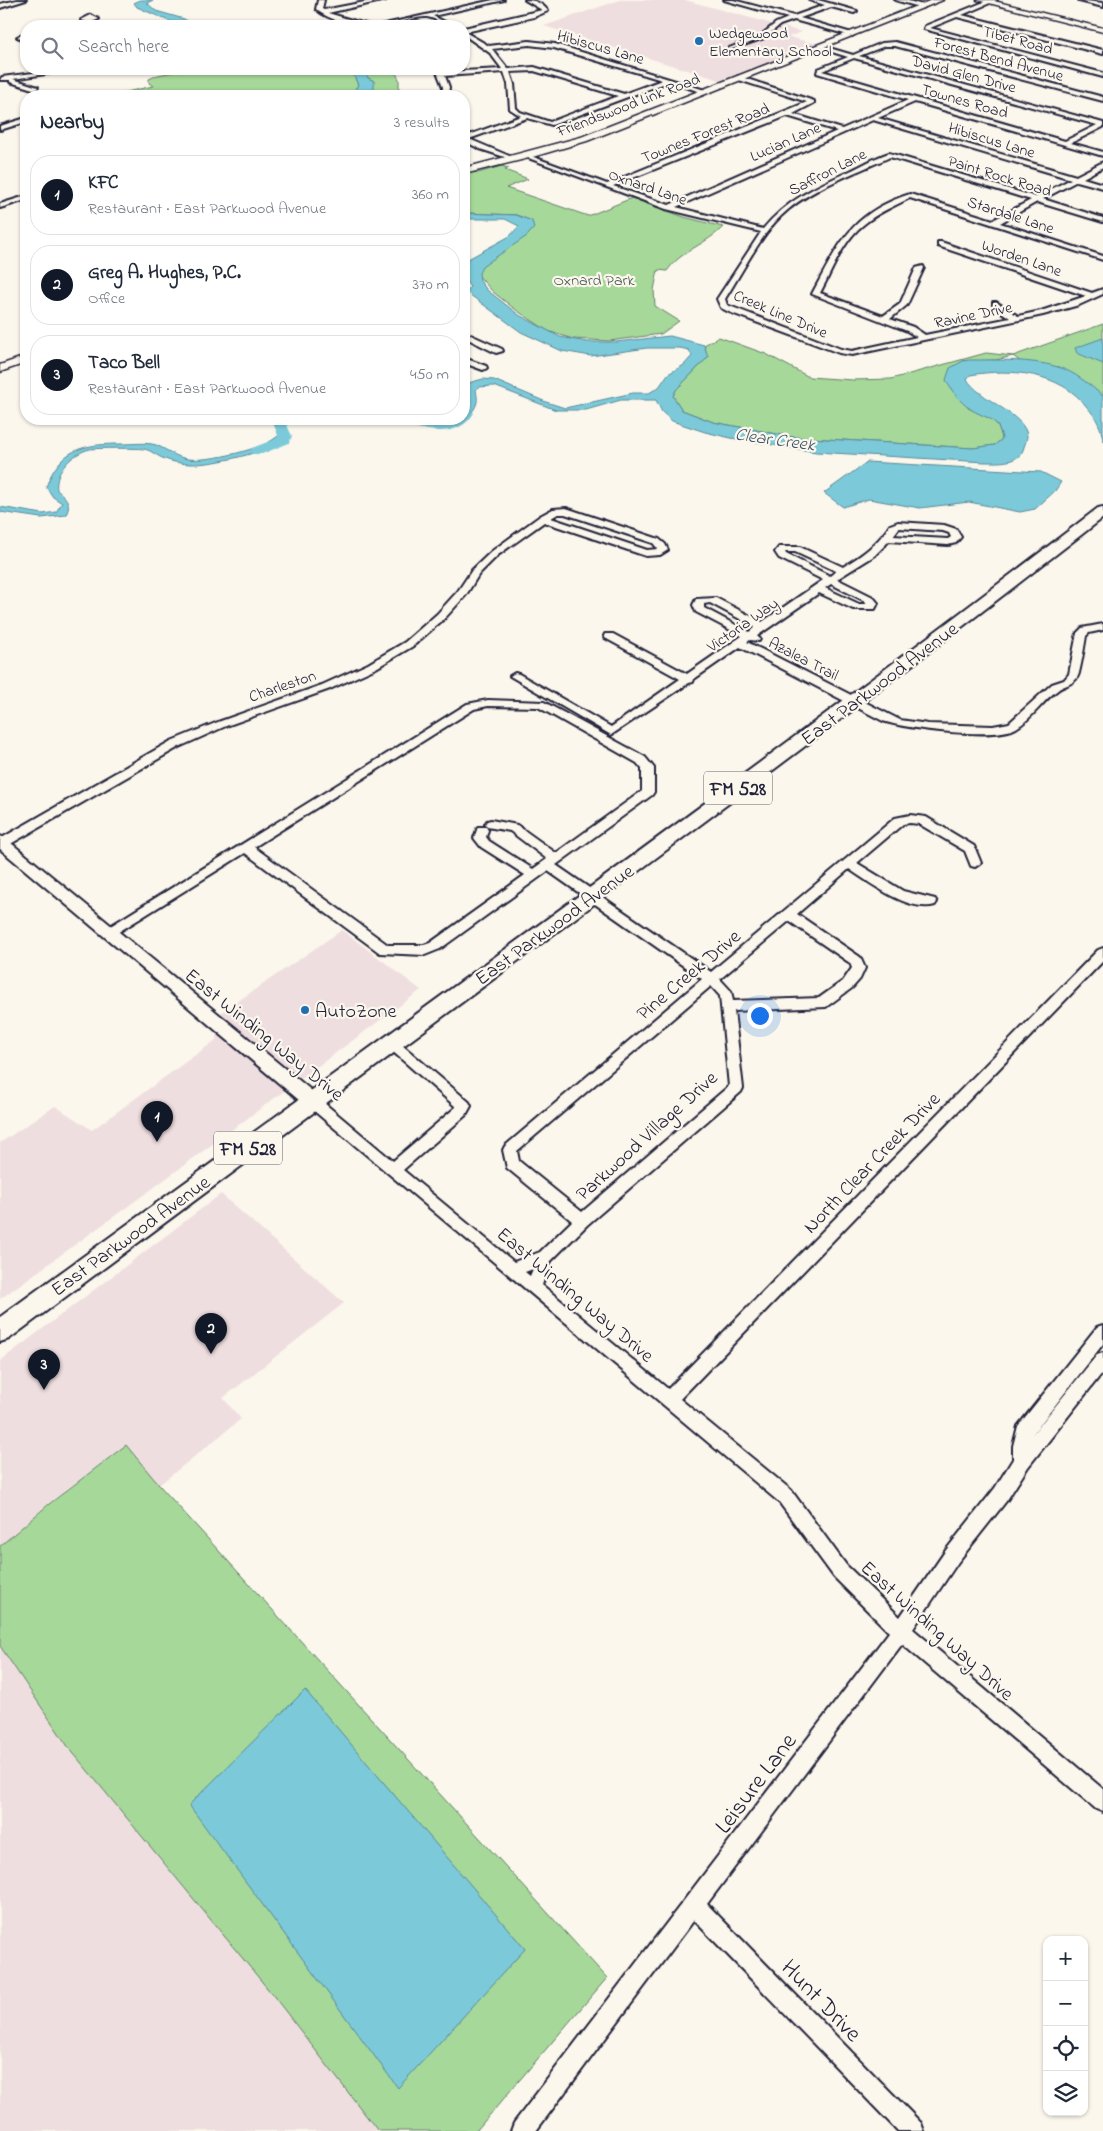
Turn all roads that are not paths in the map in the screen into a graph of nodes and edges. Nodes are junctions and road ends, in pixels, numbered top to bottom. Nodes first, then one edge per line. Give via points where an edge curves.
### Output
1 (23, 0) edge
2 (320, 0) edge
3 (384, 0) edge
4 (501, 0) edge
5 (528, 0) edge
6 (727, 0) edge
7 (812, 0) edge
8 (898, 0) edge
9 (939, 0) edge
10 (990, 0) edge
11 (1080, 0) edge
12 (831, 5) junction
13 (1103, 5) edge
14 (0, 6) edge
15 (923, 6) junction
16 (854, 11) dead end
17 (324, 12) junction
18 (957, 15) junction
19 (429, 16) junction
20 (1054, 16) junction
21 (794, 18) junction
22 (350, 20) edge
23 (409, 20) edge
24 (437, 20) edge
25 (1103, 26) edge
26 (927, 29) joint
27 (1103, 30) edge
28 (470, 31) edge
29 (852, 34) junction
30 (470, 36) edge
31 (889, 44) joint
32 (819, 47) junction
33 (487, 48) junction
34 (731, 49) dead end
35 (1103, 52) edge
36 (853, 56) junction
37 (506, 70) junction
38 (470, 71) edge
39 (28, 75) edge
40 (442, 75) edge
41 (1103, 75) edge
42 (6, 78) edge
43 (738, 78) junction
44 (668, 80) junction
45 (36, 88) dead end
46 (446, 90) edge
47 (705, 91) junction
48 (623, 96) junction
49 (1103, 99) edge
50 (913, 100) junction
51 (787, 114) junction
52 (527, 116) junction
53 (873, 118) junction
54 (20, 121) edge
55 (1, 124) edge
56 (1103, 125) edge
57 (842, 131) junction
58 (470, 137) edge
59 (470, 142) edge
60 (1066, 143) junction
61 (1103, 154) edge
62 (889, 155) joint
63 (526, 156) junction
64 (512, 159) junction
65 (1103, 164) edge
66 (470, 170) edge
67 (1076, 178) junction
68 (607, 186) junction
69 (1103, 186) edge
70 (7, 197) dead end
71 (20, 200) edge
72 (1035, 200) junction
73 (15, 201) junction
74 (0, 206) edge
75 (668, 208) junction
76 (1103, 220) edge
77 (994, 223) junction
78 (764, 231) junction
79 (941, 244) dead end
80 (1103, 258) edge
81 (744, 263) joint
82 (920, 268) dead end
83 (1103, 291) edge
84 (1094, 296) junction
85 (996, 304) dead end
86 (884, 319) junction
87 (1017, 319) junction
88 (470, 337) edge
89 (924, 338) junction
90 (499, 351) dead end
91 (846, 353) joint
92 (20, 361) edge
93 (470, 363) edge
94 (483, 368) dead end
95 (0, 369) edge
96 (1103, 511) edge
97 (543, 518) junction
98 (887, 538) junction
99 (843, 571) junction
100 (831, 580) junction
101 (819, 589) junction
102 (763, 627) junction
103 (1103, 627) edge
104 (609, 636) dead end
105 (744, 640) junction
106 (515, 676) dead end
107 (689, 680) junction
108 (858, 699) junction
109 (1, 842) edge
110 (245, 847) junction
111 (552, 862) junction
112 (975, 863) dead end
113 (850, 864) junction
114 (534, 875) junction
115 (592, 896) junction
116 (931, 902) dead end
117 (789, 916) junction
118 (108, 933) junction
119 (1103, 953) edge
120 (712, 979) junction
121 (726, 1006) junction
122 (390, 1043) junction
123 (312, 1100) junction
124 (394, 1169) junction
125 (582, 1221) junction
126 (545, 1257) junction
127 (512, 1270) junction
128 (533, 1287) junction
129 (0, 1331) edge
130 (1103, 1332) edge
131 (1103, 1360) edge
132 (669, 1399) junction
133 (1022, 1461) junction
134 (901, 1631) junction
135 (1103, 1802) edge
136 (694, 1906) junction
137 (525, 2130) edge
138 (913, 2131) edge

1 - 14 street
2 - 17 street via 318,5
3 - 17 street
4 - 19 street
5 - 28 street via 544,11
6 - 21 street
7 - 12 street
8 - 15 street
9 - 15 main road, Friendswood Link Road
10 - 18 street
10 - 20 main road
11 - 13 street
12 - 16 street
12 - 21 street
15 - 29 main road, Friendswood Link Road
17 - 22 street
18 - 26 street
18 - 35 street
19 - 23 street
19 - 24 street
20 - 25 main road
20 - 27 main road
21 - 29 street
21 - 34 street via 774,26 758,39
26 - 41 street, Tibet Road
29 - 32 main road, Friendswood Link Road
30 - 33 street
31 - 36 street
31 - 49 street, Forest Bend Avenue
32 - 36 street, David Glen Drive
32 - 43 main road, Friendswood Link Road
33 - 37 street
33 - 44 street, Hibiscus Lane via 529,44 555,46
36 - 50 street, Townes Road via 819,72
36 - 56 street, David Glen Drive
37 - 38 street
37 - 48 street via 542,70
37 - 52 street via 515,99 513,109
39 - 42 street
40 - 46 street
42 - 45 street
43 - 47 main road, Friendswood Link Road
43 - 51 street, Townes Forest Road via 812,102
44 - 47 street, Hibiscus Lane
44 - 48 street
47 - 63 main road, Friendswood Link Road via 584,139
48 - 52 street via 550,124
50 - 53 street, Lucian Lane
50 - 60 street, Townes Road
51 - 57 street
51 - 68 street, Townes Forest Road
52 - 58 street
53 - 57 street, Lucian Lane
53 - 67 street, Hibiscus Lane
54 - 55 street
56 - 60 street
57 - 75 street, Lucian Lane
59 - 64 street
60 - 61 street, Townes Road
62 - 72 street, Paint Rock Road
62 - 78 street, Saffron Lane via 794,202
63 - 64 main road, Friendswood Link Road
63 - 68 street, Oxnard Lane
64 - 66 main road, Friendswood Link Road
65 - 67 street
67 - 69 street, Hibiscus Lane
67 - 72 street
68 - 75 street, Oxnard Lane
70 - 73 street
71 - 73 street
72 - 76 street, Paint Rock Road
72 - 77 street
73 - 74 street
75 - 78 street, Oxnard Lane
77 - 80 street, Stardale Lane
77 - 86 street, Stardale Lane via 910,196 861,223 842,247 816,294
78 - 81 street, Saffron Lane
79 - 84 street, Worden Lane
81 - 91 street, Creek Line Drive via 721,299 724,306
82 - 86 street via 902,305
83 - 84 street, Ravine Drive
84 - 87 street, Ravine Drive
85 - 87 street
86 - 89 street
87 - 89 street, Ravine Drive
88 - 90 street
89 - 91 street, Ravine Drive
92 - 95 main road
93 - 94 street
96 - 108 main road, East Parkwood Avenue / FM 528
97 - 97 street, Charleston via 556,511 566,511 656,542 663,550 646,553
97 - 109 street, Charleston via 495,553 475,572 446,610 409,644 372,666 326,687 176,744
98 - 98 street, Victoria Way via 893,527 903,525 944,528 956,535 955,540 948,542
98 - 99 street, Victoria Way via 871,554
99 - 100 street, Victoria Way
99 - 100 street via 797,549 782,549 780,552 782,556
100 - 101 street, Victoria Way
100 - 101 street via 870,599 871,607 857,607
101 - 102 street, Victoria Way
102 - 105 street, Victoria Way
102 - 105 street via 712,600 700,601 700,610
103 - 108 street via 1081,634 1074,674 1012,726 993,729 911,725 887,719
104 - 107 street
105 - 107 street, Victoria Way
105 - 108 street, Azalea Trail
106 - 107 street, Victoria Way via 611,732
108 - 115 main road, East Parkwood Avenue / FM 528
109 - 118 street, East Winding Way Drive
110 - 111 street via 471,706 488,703 540,704 641,760 648,768 648,792
110 - 114 street via 385,950 425,950 435,946
110 - 118 street
111 - 114 street
111 - 114 street via 513,828 487,827 480,838 485,844
111 - 115 street
112 - 113 street, Pine Creek Drive via 970,849 963,844 922,820 910,819 899,821
113 - 116 street via 905,898
113 - 117 street, Pine Creek Drive
115 - 120 street
115 - 122 main road, East Parkwood Avenue / FM 528
117 - 120 street, Pine Creek Drive
117 - 121 street via 856,960 858,973 821,1003
118 - 123 street, East Winding Way Drive
119 - 132 street, North Clear Creek Drive
120 - 121 street via 726,994
120 - 125 street, Pine Creek Drive via 510,1150 512,1164 518,1171
121 - 125 street, Parkwood Village Drive via 736,1088
122 - 123 main road, East Parkwood Avenue / FM 528
122 - 124 street via 464,1106
123 - 124 street, East Winding Way Drive
123 - 129 main road, East Parkwood Avenue / FM 528
124 - 127 street, East Winding Way Drive
125 - 126 street, Parkwood Village Drive
126 - 127 street, Parkwood Village Drive
126 - 128 street, Parkwood Village Drive
127 - 128 street, East Winding Way Drive
128 - 132 street, East Winding Way Drive
130 - 133 street, Leisure Lane via 1024,1432
131 - 133 street, Leisure Lane
132 - 134 street, East Winding Way Drive via 785,1496 840,1571
133 - 134 street, Leisure Lane
134 - 135 street, East Winding Way Drive
134 - 136 street, Leisure Lane
136 - 137 street, Leisure Lane
136 - 138 street, Hunt Drive

